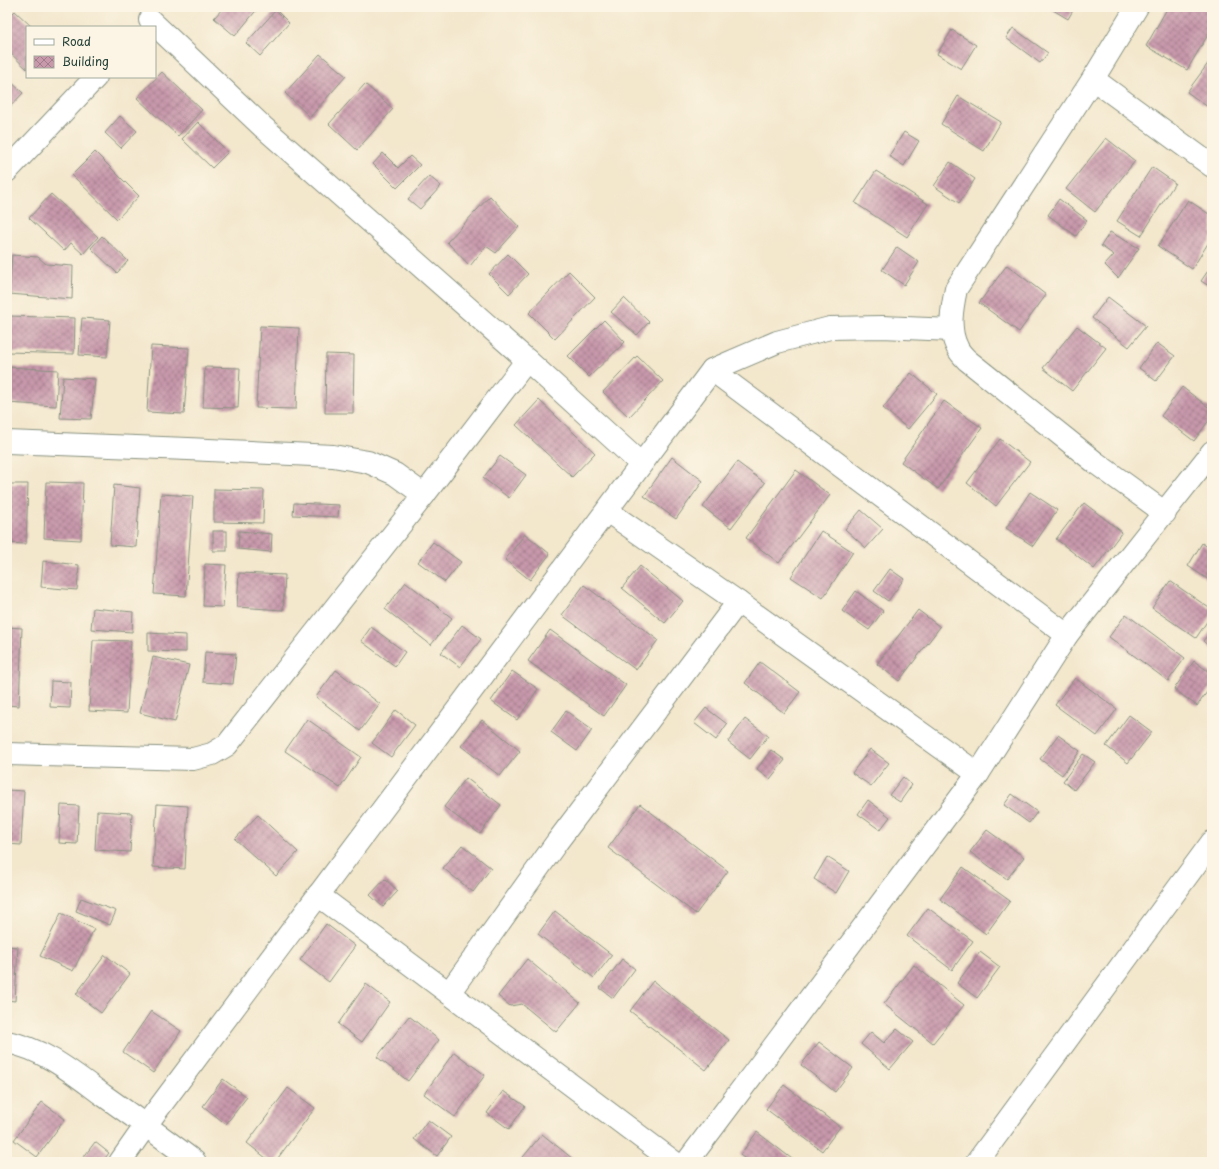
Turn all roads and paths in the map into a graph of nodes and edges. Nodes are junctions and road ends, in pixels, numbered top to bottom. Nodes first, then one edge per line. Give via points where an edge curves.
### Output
1 (1137, 7) edge
2 (152, 18) edge
3 (95, 78) edge
4 (1093, 79) junction
5 (1212, 166) edge
6 (7, 171) edge
7 (952, 330) junction
8 (527, 360) junction
9 (712, 370) junction
10 (7, 442) edge
11 (1212, 452) edge
12 (641, 464) junction
13 (424, 495) junction
14 (607, 511) junction
15 (1165, 513) junction
16 (738, 602) junction
17 (1068, 635) junction
18 (7, 754) edge
19 (978, 774) junction
20 (1212, 842) edge
21 (318, 895) junction
22 (449, 993) junction
23 (7, 1042) edge
24 (146, 1125) junction
25 (120, 1162) edge
26 (195, 1162) edge
27 (674, 1162) edge
28 (687, 1162) edge
29 (976, 1162) edge

1 - 4 street
2 - 8 street via 263,127
3 - 6 street
4 - 5 street
4 - 7 street via 956,289 952,309
7 - 9 street via 830,328 777,342
7 - 15 street via 957,348 966,360 1096,463
8 - 12 street
8 - 13 street
9 - 12 street
9 - 17 street
10 - 13 street via 333,456 368,462 394,474
11 - 15 street
12 - 14 street
13 - 18 street via 227,745 212,754 193,759
14 - 16 street
14 - 21 street
15 - 17 street
16 - 19 street
16 - 22 street via 557,842
17 - 19 street
19 - 28 street
20 - 29 street
21 - 22 street
21 - 24 street
22 - 27 street
23 - 24 street via 20,1044 53,1059
24 - 25 street
24 - 26 street

